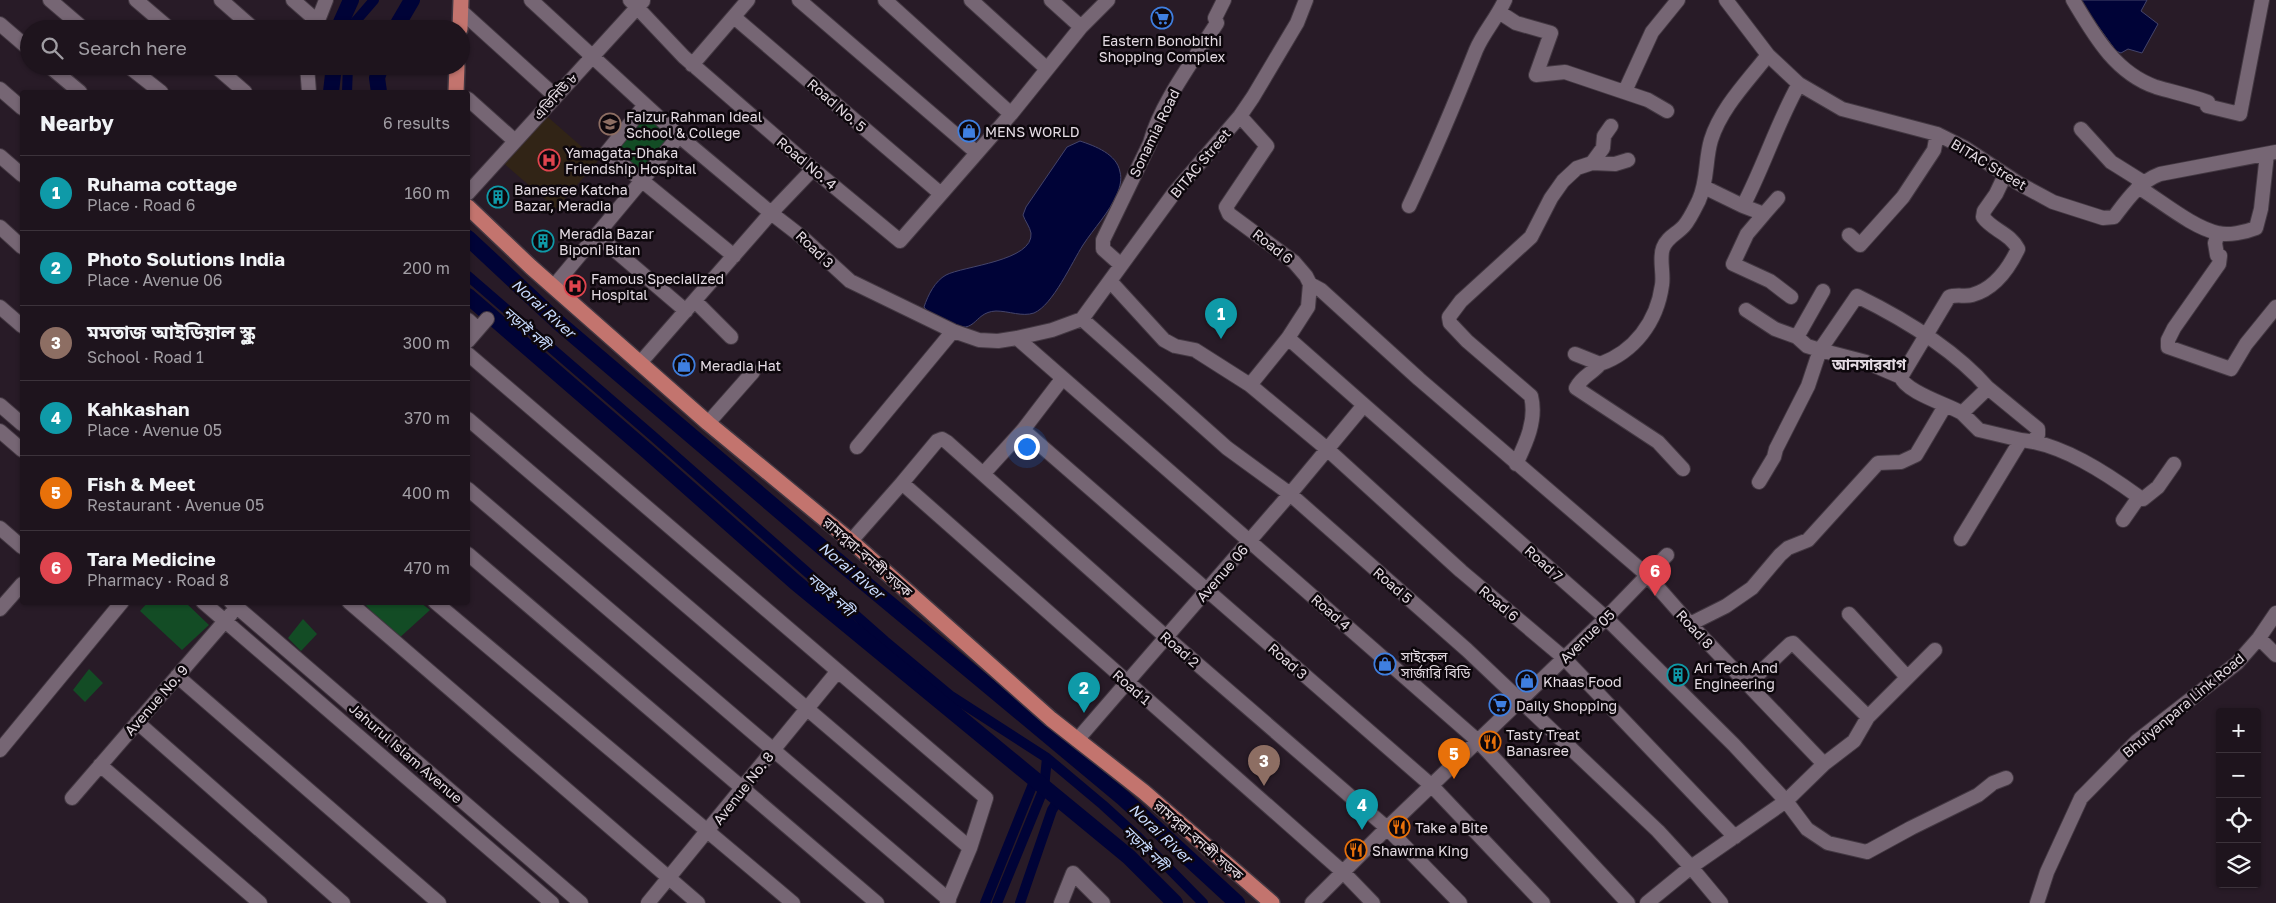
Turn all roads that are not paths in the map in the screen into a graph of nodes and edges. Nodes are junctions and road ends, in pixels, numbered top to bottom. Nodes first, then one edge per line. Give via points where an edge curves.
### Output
1 (50, 0) edge
2 (136, 0) edge
3 (220, 0) edge
4 (293, 0) edge
5 (326, 0) edge
6 (530, 0) edge
7 (748, 0) edge
8 (799, 0) edge
9 (886, 0) edge
10 (971, 0) edge
11 (1051, 0) edge
12 (1108, 0) edge
13 (1224, 0) edge
14 (1306, 0) edge
15 (1678, 0) edge
16 (1726, 0) edge
17 (2073, 0) edge
18 (2262, 0) edge
19 (637, 2) edge
20 (461, 5) edge
21 (1502, 6) edge
22 (734, 16) junction
23 (73, 20) edge
24 (159, 20) edge
25 (243, 20) edge
26 (311, 20) edge
27 (318, 20) edge
28 (460, 20) edge
29 (0, 24) edge
30 (1081, 27) junction
31 (20, 41) edge
32 (1768, 56) junction
33 (591, 57) junction
34 (692, 65) junction
35 (1046, 68) junction
36 (60, 75) edge
37 (139, 75) edge
38 (225, 75) edge
39 (305, 75) edge
40 (457, 75) edge
41 (1799, 84) junction
42 (0, 89) edge
43 (78, 90) edge
44 (158, 90) edge
45 (243, 90) edge
46 (309, 90) edge
47 (457, 90) edge
48 (1625, 91) junction
49 (555, 96) junction
50 (470, 100) edge
51 (645, 105) junction
52 (20, 106) edge
53 (1667, 111) dead end
54 (1011, 114) junction
55 (1240, 116) junction
56 (1610, 126) dead end
57 (2081, 129) dead end
58 (1937, 134) junction
59 (679, 136) junction
60 (515, 141) junction
61 (977, 153) junction
62 (2271, 153) edge
63 (0, 156) edge
64 (1628, 160) dead end
65 (1592, 163) junction
66 (813, 169) junction
67 (20, 173) edge
68 (2005, 174) junction
69 (643, 180) junction
70 (2140, 185) junction
71 (1704, 187) junction
72 (470, 191) edge
73 (941, 194) junction
74 (1778, 198) dead end
75 (1409, 206) dead end
76 (1743, 206) junction
77 (470, 209) edge
78 (771, 213) junction
79 (1764, 214) junction
80 (0, 227) edge
81 (2218, 234) junction
82 (597, 235) junction
83 (1849, 235) dead end
84 (20, 245) edge
85 (734, 256) junction
86 (1121, 266) junction
87 (1110, 281) junction
88 (1310, 284) junction
89 (554, 286) junction
90 (1823, 291) dead end
91 (1791, 297) dead end
92 (691, 306) junction
93 (0, 307) edge
94 (2276, 307) edge
95 (1746, 310) dead end
96 (1082, 319) junction
97 (477, 322) edge
98 (20, 324) edge
99 (953, 331) junction
100 (1925, 336) junction
101 (470, 337) edge
102 (731, 337) dead end
103 (1797, 337) junction
104 (1017, 338) junction
105 (1288, 338) junction
106 (1820, 350) junction
107 (1575, 354) dead end
108 (470, 356) edge
109 (640, 363) junction
110 (1600, 364) junction
111 (753, 372) dead end
112 (1901, 377) junction
113 (1062, 380) junction
114 (1250, 384) junction
115 (1988, 388) junction
116 (0, 405) edge
117 (1364, 405) junction
118 (1945, 406) junction
119 (1962, 413) junction
120 (470, 420) edge
121 (20, 422) edge
122 (708, 423) junction
123 (1023, 430) junction
124 (0, 431) edge
125 (2027, 440) junction
126 (856, 447) dead end
127 (20, 448) edge
128 (1327, 449) junction
129 (1516, 464) junction
130 (2174, 464) dead end
131 (1683, 468) dead end
132 (984, 473) junction
133 (1759, 482) dead end
134 (902, 483) junction
135 (470, 491) edge
136 (1290, 494) junction
137 (2139, 497) junction
138 (2123, 520) dead end
139 (0, 528) edge
140 (1961, 539) dead end
141 (1250, 540) junction
142 (851, 541) junction
143 (20, 545) edge
144 (1667, 555) dead end
145 (470, 556) edge
146 (1647, 575) junction
147 (20, 586) edge
148 (1207, 590) junction
149 (120, 605) edge
150 (206, 605) edge
151 (235, 605) edge
152 (237, 605) edge
153 (352, 605) edge
154 (439, 605) edge
155 (0, 608) edge
156 (2276, 613) edge
157 (1849, 614) dead end
158 (1606, 618) junction
159 (224, 621) junction
160 (1690, 624) junction
161 (1166, 637) junction
162 (2259, 638) junction
163 (1935, 650) dead end
164 (2276, 655) edge
165 (1564, 658) junction
166 (837, 672) junction
167 (177, 676) junction
168 (1907, 677) junction
169 (1127, 682) junction
170 (1748, 684) junction
171 (1520, 700) junction
172 (806, 710) junction
173 (1868, 717) junction
174 (137, 722) junction
175 (1077, 740) junction
176 (1478, 741) junction
177 (0, 750) edge
178 (772, 751) junction
179 (1823, 762) junction
180 (100, 765) junction
181 (2006, 778) dead end
182 (1432, 786) junction
183 (743, 788) junction
184 (72, 798) dead end
185 (1786, 801) junction
186 (1387, 828) junction
187 (708, 833) junction
188 (1735, 837) junction
189 (970, 848) junction
190 (1691, 867) junction
191 (1344, 873) junction
192 (669, 878) junction
193 (948, 901) edge
194 (260, 903) edge
195 (343, 903) edge
196 (439, 903) edge
197 (552, 903) edge
198 (581, 903) edge
199 (648, 903) edge
200 (698, 903) edge
201 (793, 903) edge
202 (877, 903) edge
203 (1061, 903) edge
204 (1104, 903) edge
205 (1272, 903) edge
206 (1312, 903) edge
207 (1373, 903) edge
208 (1460, 903) edge
209 (1543, 903) edge
210 (1628, 903) edge
211 (1647, 903) edge
212 (1720, 903) edge
213 (2037, 903) edge

1 - 23 street
2 - 24 street
3 - 25 street
4 - 26 street
5 - 27 street
6 - 33 street, Road 3
7 - 22 street
8 - 61 street
9 - 54 street
10 - 35 street
11 - 30 street
12 - 30 street
13 - 86 street, Sonamia Road via 1215,18 1217,23 1174,90 1103,240 1103,249
14 - 55 street, BITAC Street via 1297,23
15 - 48 street via 1652,32
16 - 32 street, BITAC Street
17 - 18 street via 2095,36 2130,74 2155,86 2208,102 2207,106 2240,114
19 - 33 street, এভিনিউ ৮
19 - 34 street, Road No. 4
20 - 28 main road
20 - 49 street
21 - 48 street via 1516,23 1550,34 1536,76 1565,72
21 - 75 street via 1476,48 1431,162
22 - 34 street
22 - 73 street, Road No. 5
29 - 31 street
30 - 35 street
32 - 41 street, BITAC Street
32 - 71 street via 1722,114 1710,144
33 - 49 street, এভিনিউ ৮
33 - 51 street, Road 3
34 - 66 street, Road No. 4
35 - 54 street
36 - 43 street
37 - 44 street
38 - 45 street
39 - 46 street
40 - 47 main road
41 - 58 street, BITAC Street via 1842,109
41 - 76 street
42 - 52 street
48 - 53 street
49 - 60 street, এভিনিউ ৮
50 - 60 street
51 - 59 street, Road 3
51 - 69 street via 607,152
54 - 61 street
55 - 86 street, BITAC Street via 1174,193
55 - 88 street, Road 6 via 1267,146 1226,207 1229,214 1294,262
56 - 65 street via 1604,136 1603,148
57 - 70 street via 2111,162
58 - 68 street, BITAC Street
58 - 83 street via 1934,150 1890,212 1860,245
59 - 69 street
59 - 78 street, Road 3
60 - 72 street, এভিনিউ ৮
61 - 73 street
62 - 70 street, BITAC Street via 2160,174
62 - 81 street via 2256,228
63 - 67 street
64 - 65 street via 1615,164
65 - 129 street via 1577,168 1563,181 1531,237 1461,301 1449,317 1450,323 1467,341 1531,396 1533,416
66 - 73 street, Road No. 4 via 900,241
66 - 78 street
68 - 70 street, BITAC Street via 2053,202 2108,219 2114,217
68 - 100 street via 1983,217 2015,244 2018,249 2014,258 2006,271 1982,292 1971,296 1950,296
69 - 82 street
69 - 85 street
70 - 81 street via 2189,219
71 - 76 street
71 - 110 street via 1689,218 1662,250 1662,285 1647,330 1629,348
74 - 79 street
76 - 79 street
77 - 89 main road, রামপুরা-বনশ্রী সড়ক
78 - 85 street
78 - 99 street, Road 3 via 850,281
79 - 91 street via 1747,234 1733,264 1770,281
80 - 84 street
81 - 94 street via 2215,248 2220,256 2219,264 2174,328 2168,346 2231,369 2246,344
82 - 89 street
82 - 92 street
85 - 92 street
86 - 87 street, BITAC Street
87 - 96 street, BITAC Street
87 - 114 street, Road 6 via 1164,340 1194,350
88 - 105 street via 1308,307
88 - 129 street, Road 8 via 1321,290
89 - 109 main road, রামপুরা-বনশ্রী সড়ক
90 - 103 street
92 - 102 street
92 - 109 street
93 - 98 street
95 - 103 street via 1774,330
96 - 104 street, Road 3
96 - 136 street, Road 5 via 1227,448
97 - 101 street
99 - 104 street, Road 3 via 978,340
99 - 126 street
100 - 106 street via 1900,318 1857,296
100 - 112 street
100 - 115 street via 1956,355
103 - 106 street via 1807,346
104 - 113 street, Road 4
105 - 114 street
105 - 117 street, Road 7
106 - 112 street via 1866,362
106 - 133 street via 1808,386
107 - 110 street
108 - 166 street
109 - 122 main road, রামপুরা-বনশ্রী সড়ক
110 - 131 street via 1587,373 1576,388 1658,442
111 - 122 street
112 - 118 street via 1911,388
113 - 123 street
113 - 141 street, Road 4
114 - 128 street, Road 6
115 - 119 street
115 - 125 street via 2038,429 2038,435
116 - 121 street
117 - 128 street, Avenue 06
117 - 158 street, Road 7
118 - 119 street
118 - 160 street via 1916,455 1901,462 1878,463 1808,540 1780,554 1752,588 1726,606
119 - 125 street via 1979,430
120 - 172 street
122 - 142 main road, রামপুরা-বনশ্রী সড়ক
123 - 132 street
123 - 148 street, Road 3
124 - 127 street
125 - 137 street via 2054,447 2111,476
125 - 140 street
128 - 136 street, Avenue 06
128 - 165 street, Road 6 via 1461,571
129 - 146 street, Road 8
130 - 137 street via 2158,487 2144,499
132 - 134 street, Road 2 via 942,439
132 - 161 street, Road 2
134 - 142 street
134 - 169 street, Road 1
135 - 178 street
136 - 141 street, Avenue 06
136 - 171 street, Road 5
137 - 138 street
139 - 143 street
141 - 148 street, Avenue 06
141 - 176 street, Road 4
142 - 175 main road, রামপুরা-বনশ্রী সড়ক
144 - 146 street, Avenue 05
145 - 183 street
146 - 158 street, Avenue 05
146 - 160 street, Road 8
147 - 155 street
148 - 161 street, Avenue 06
148 - 182 street, Road 3
149 - 177 street
150 - 159 street, Jahurul Islam Avenue
151 - 159 street, Avenue No. 9
152 - 198 street, Jahurul Islam Avenue
153 - 192 street
154 - 187 street
156 - 162 street, Bhuiyanpara Link Road
157 - 168 street
158 - 165 street, Avenue 05
158 - 185 street, Road 7
159 - 167 street, Avenue No. 9
159 - 197 street, Jahurul Islam Avenue
160 - 170 street, Road 8
161 - 169 street, Avenue 06
161 - 186 street, Road 2
162 - 164 street
162 - 213 street, Bhuiyanpara Link Road via 2219,678 2137,740 2081,798 2047,872
163 - 168 street
165 - 171 street, Avenue 05
165 - 188 street, Road 6
166 - 172 street, Avenue No. 8
166 - 189 street via 986,798
167 - 174 street, Avenue No. 9
167 - 196 street
168 - 173 street
169 - 175 street, Avenue 06
169 - 191 street, Road 1
170 - 173 street via 1793,643
170 - 179 street, Road 8
171 - 176 street, Avenue 05
171 - 190 street, Road 5 via 1658,831
172 - 178 street, Avenue No. 8
172 - 189 street
173 - 179 street via 1854,740
174 - 180 street, Avenue No. 9
174 - 195 street
175 - 205 main road, রামপুরা-বনশ্রী সড়ক via 1144,792
176 - 182 street, Avenue 05
176 - 210 street, Road 4
178 - 183 street, Avenue No. 8
178 - 193 street
179 - 185 street
180 - 184 street, Avenue No. 9
180 - 194 street
181 - 185 street, Road 7 via 1993,782 1978,795 1867,852 1828,843 1807,830
182 - 186 street, Avenue 05
182 - 209 street, Road 3
183 - 187 street, Avenue No. 8
183 - 202 street
185 - 188 street
186 - 191 street, Avenue 05
186 - 208 street, Road 2
187 - 192 street, Avenue No. 8
187 - 201 street
188 - 190 street
189 - 193 street
190 - 211 street
190 - 212 street, Road 5
191 - 206 street, Avenue 05
191 - 207 street, Road 1
192 - 199 street, Avenue No. 8
192 - 200 street
203 - 204 street via 1072,874

